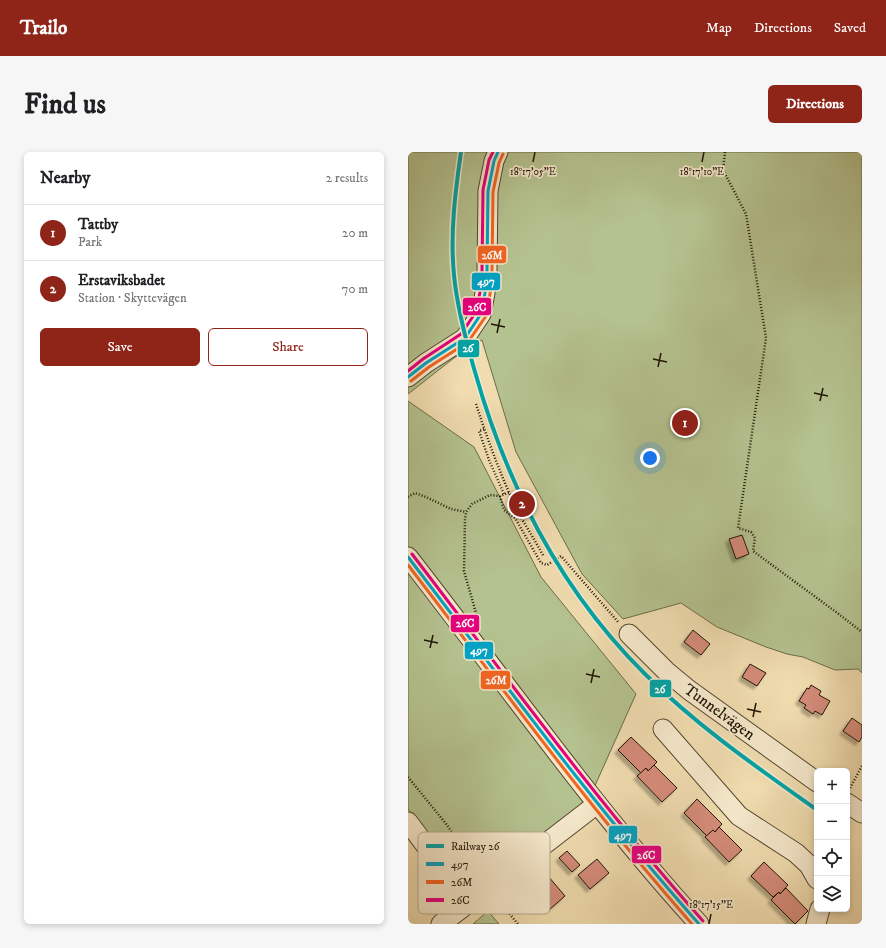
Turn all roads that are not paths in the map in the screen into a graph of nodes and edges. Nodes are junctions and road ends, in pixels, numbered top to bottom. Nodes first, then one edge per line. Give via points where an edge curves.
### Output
1 (498, 152) edge
2 (408, 377) edge
3 (408, 557) edge
4 (629, 634) road end
5 (663, 729) dead end
6 (814, 780) edge
7 (597, 804) junction
8 (848, 804) edge
9 (862, 813) edge
10 (408, 822) edge
11 (418, 835) edge
12 (550, 840) edge
13 (815, 876) edge
14 (819, 912) edge
15 (454, 914) edge
16 (441, 924) edge
17 (699, 924) edge
18 (816, 924) edge

1 - 2 street via 488,191 486,278 481,314 464,338
3 - 7 street
4 - 6 street, Tunnelvägen via 683,685
5 - 13 street via 739,816 796,853 809,865
7 - 12 street
7 - 17 street
8 - 9 street
10 - 11 street
14 - 18 street
15 - 16 street

